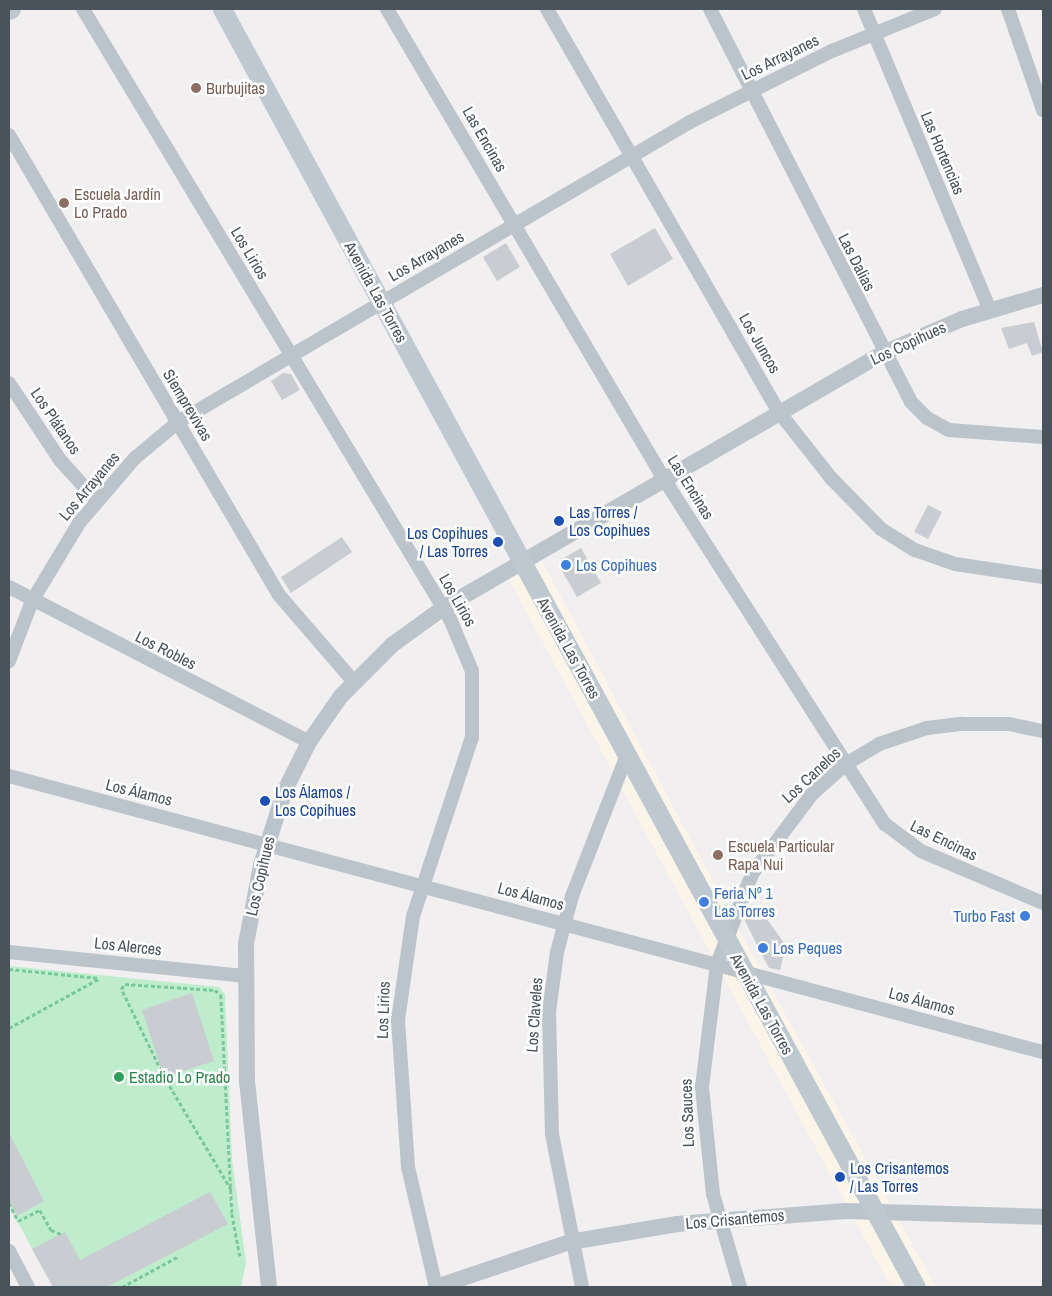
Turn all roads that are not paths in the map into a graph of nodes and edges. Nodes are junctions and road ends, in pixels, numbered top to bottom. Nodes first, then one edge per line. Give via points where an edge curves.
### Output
1 (83, 9) edge
2 (222, 9) edge
3 (387, 9) edge
4 (547, 9) edge
5 (710, 9) edge
6 (864, 9) edge
7 (935, 9) edge
8 (1008, 9) edge
9 (874, 33) junction
10 (751, 90) junction
11 (1043, 110) edge
12 (9, 135) edge
13 (631, 156) junction
14 (514, 224) junction
15 (1043, 295) edge
16 (381, 302) junction
17 (990, 310) junction
18 (883, 353) junction
19 (292, 355) junction
20 (9, 382) edge
21 (779, 412) junction
22 (178, 422) junction
23 (1043, 437) edge
24 (664, 479) junction
25 (96, 500) junction
26 (522, 562) junction
27 (1043, 577) edge
28 (9, 587) edge
29 (32, 601) junction
30 (443, 608) junction
31 (9, 661) edge
32 (354, 682) junction
33 (1043, 731) edge
34 (310, 742) junction
35 (627, 755) junction
36 (846, 764) junction
37 (9, 776) edge
38 (267, 843) junction
39 (422, 884) junction
40 (1043, 903) edge
41 (564, 923) junction
42 (725, 936) junction
43 (9, 952) edge
44 (717, 964) junction
45 (745, 972) junction
46 (244, 976) junction
47 (1043, 1052) edge
48 (875, 1211) junction
49 (1043, 1217) edge
50 (719, 1220) junction
51 (570, 1242) junction
52 (10, 1255) edge
53 (28, 1287) edge
54 (269, 1287) edge
55 (436, 1287) edge
56 (582, 1287) edge
57 (740, 1287) edge
58 (916, 1287) edge

1 - 19 street, Los Lirios
2 - 16 main road, Avenida Las Torres
3 - 14 street, Las Encinas
4 - 13 street, Los Juncos
5 - 10 street, Las Dalias
6 - 9 street, Las Hortencias
7 - 9 street, Los Arrayanes
8 - 11 street
9 - 10 street, Los Arrayanes
9 - 17 street, Las Hortencias
10 - 13 street, Los Arrayanes
10 - 18 street, Las Dalias
12 - 22 street, Siemprevivas
13 - 14 street, Los Arrayanes
13 - 21 street, Los Juncos
14 - 16 street, Los Arrayanes
14 - 24 street, Las Encinas
15 - 17 street, Los Copihues
16 - 19 street, Los Arrayanes
16 - 26 main road, Avenida Las Torres
17 - 18 street, Los Copihues
18 - 21 street, Los Copihues
18 - 23 street, Las Dalias via 911,402 938,425 972,434
19 - 22 street, Los Arrayanes
19 - 30 street, Los Lirios
20 - 25 street, Los Plátanos via 47,442
21 - 24 street, Los Copihues
21 - 27 street, Los Juncos via 847,497 897,540 941,560
22 - 25 street, Los Arrayanes via 134,458
22 - 32 street, Siemprevivas via 279,595
24 - 26 street, Los Copihues
24 - 36 street, Las Encinas
25 - 29 street, Los Arrayanes via 62,547
26 - 30 street, Los Copihues
26 - 35 main road, Avenida Las Torres
28 - 29 street, Los Robles
29 - 31 street, Los Arrayanes
29 - 34 street, Los Robles
30 - 32 street, Los Copihues via 392,645
30 - 39 street, Los Lirios via 468,656 476,708 468,751
32 - 34 street, Los Copihues
33 - 36 street, Los Canelos via 985,723 944,725 895,737
34 - 38 street, Los Copihues via 286,790
35 - 41 street, Los Claveles
35 - 42 main road, Avenida Las Torres
36 - 40 street, Las Encinas via 885,824 903,841
36 - 42 street, Los Canelos via 796,811 766,851 739,898
37 - 38 street, Los Álamos
38 - 39 street, Los Álamos
38 - 46 street, Los Copihues via 250,912
39 - 41 street, Los Álamos
39 - 55 street, Los Lirios via 403,961 399,1054 413,1201
41 - 44 street, Los Álamos
41 - 51 street, Los Claveles via 552,982 548,1054 552,1134
42 - 44 street, Los Sauces
42 - 45 main road, Avenida Las Torres
43 - 46 street, Los Alerces
44 - 45 street, Los Álamos
44 - 50 street, Los Sauces via 702,1106
45 - 47 street, Los Álamos
45 - 48 main road, Avenida Las Torres
46 - 54 street, Los Copihues via 248,1105
48 - 49 street, Los Crisantemos
48 - 50 street, Los Crisantemos
48 - 58 main road, Avenida Las Torres
50 - 51 street, Los Crisantemos
50 - 57 street, Los Sauces
51 - 55 street, Los Crisantemos
51 - 56 street, Los Claveles
52 - 53 street

